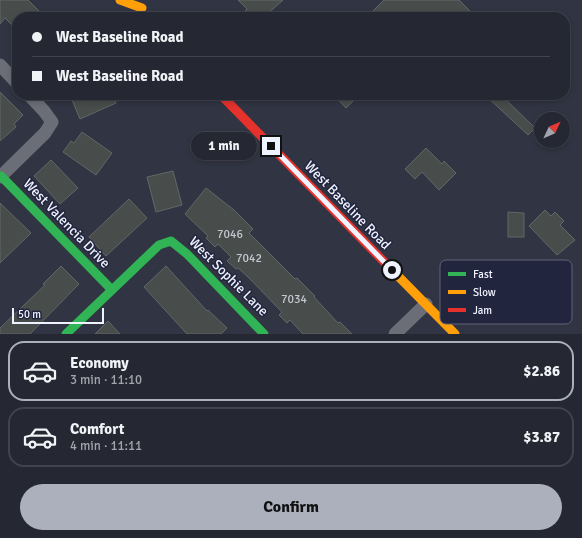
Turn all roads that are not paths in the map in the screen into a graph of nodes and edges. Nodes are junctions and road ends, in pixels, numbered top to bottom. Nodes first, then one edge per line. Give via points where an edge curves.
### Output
1 (120, 0) edge
2 (151, 0) edge
3 (141, 4) edge
4 (0, 65) edge
5 (12, 78) edge
6 (34, 100) edge
7 (226, 100) edge
8 (1, 176) edge
9 (112, 290) junction
10 (426, 304) junction
11 (440, 318) edge
12 (445, 324) edge
13 (66, 334) edge
14 (264, 334) edge
15 (395, 334) edge
16 (455, 334) edge

1 - 3 street
2 - 3 street
4 - 5 street
6 - 8 street via 52,122 45,133
7 - 10 street, West Baseline Road
8 - 9 street, West Valencia Drive
9 - 13 street
9 - 14 street, West Sophie Lane via 159,245 171,241 187,254
10 - 11 street, West Baseline Road
10 - 15 street
12 - 16 street, West Baseline Road

